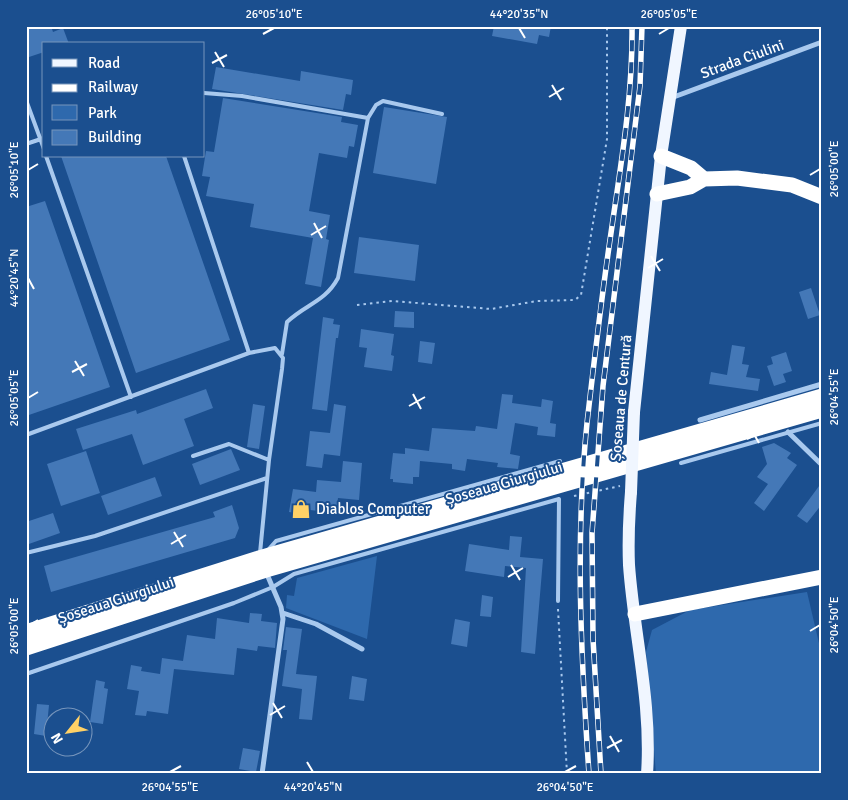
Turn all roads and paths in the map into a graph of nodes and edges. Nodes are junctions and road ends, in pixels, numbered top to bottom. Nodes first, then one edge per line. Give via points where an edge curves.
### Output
1 (607, 26) edge
2 (681, 26) edge
3 (822, 42) edge
4 (205, 93) edge
5 (670, 99) junction
6 (26, 100) edge
7 (442, 114) dead end
8 (368, 118) junction
9 (42, 139) edge
10 (26, 144) edge
11 (661, 156) junction
12 (47, 158) edge
13 (185, 158) edge
14 (704, 179) junction
15 (657, 194) junction
16 (822, 197) edge
17 (357, 305) dead end
18 (248, 353) junction
19 (282, 356) junction
20 (822, 384) edge
21 (822, 396) edge
22 (131, 397) junction
23 (822, 410) edge
24 (700, 420) dead end
25 (822, 423) edge
26 (788, 432) junction
27 (26, 435) edge
28 (193, 456) dead end
29 (269, 460) junction
30 (560, 461) dead end
31 (680, 463) dead end
32 (822, 465) edge
33 (267, 478) junction
34 (26, 553) edge
35 (262, 564) junction
36 (822, 577) edge
37 (273, 587) junction
38 (558, 601) joint
39 (283, 613) junction
40 (636, 614) junction
41 (26, 632) edge
42 (26, 648) edge
43 (362, 649) dead end
44 (26, 674) edge
45 (262, 774) edge
46 (566, 774) edge
47 (647, 774) edge

1 - 17 path via 607,139 581,295 575,300 537,301 491,309 392,301
2 - 5 main road, Șoseaua de Centură
3 - 5 street, Strada Ciulini
4 - 8 lane via 242,96
5 - 11 main road, Șoseaua de Centură
6 - 9 lane
7 - 8 lane via 383,101 376,105
8 - 19 lane via 338,278 332,290 321,300 287,322
9 - 10 lane
11 - 14 highway via 691,168
11 - 15 main road, Șoseaua de Centură
12 - 22 lane
13 - 18 lane
14 - 15 highway via 690,187
14 - 16 highway via 774,181
15 - 40 main road, Șoseaua de Centură, bridge via 634,412 628,545
18 - 19 lane via 274,348
18 - 22 lane
19 - 29 lane
20 - 24 street
21 - 35 highway, Șoseaua Giurgiului
22 - 27 lane
23 - 35 highway, Șoseaua Giurgiului
25 - 26 lane
26 - 31 lane
26 - 32 street
28 - 29 lane via 229,444
29 - 33 lane
30 - 35 lane via 276,541
33 - 34 lane via 95,536
33 - 35 lane
35 - 37 street
35 - 41 highway, Șoseaua Giurgiului
35 - 42 highway, Șoseaua Giurgiului
36 - 40 highway
37 - 38 lane via 294,574 559,499
37 - 39 street
37 - 44 lane
38 - 46 path
39 - 43 street via 316,624
39 - 45 street
40 - 47 main road, Șoseaua de Centură via 648,725

